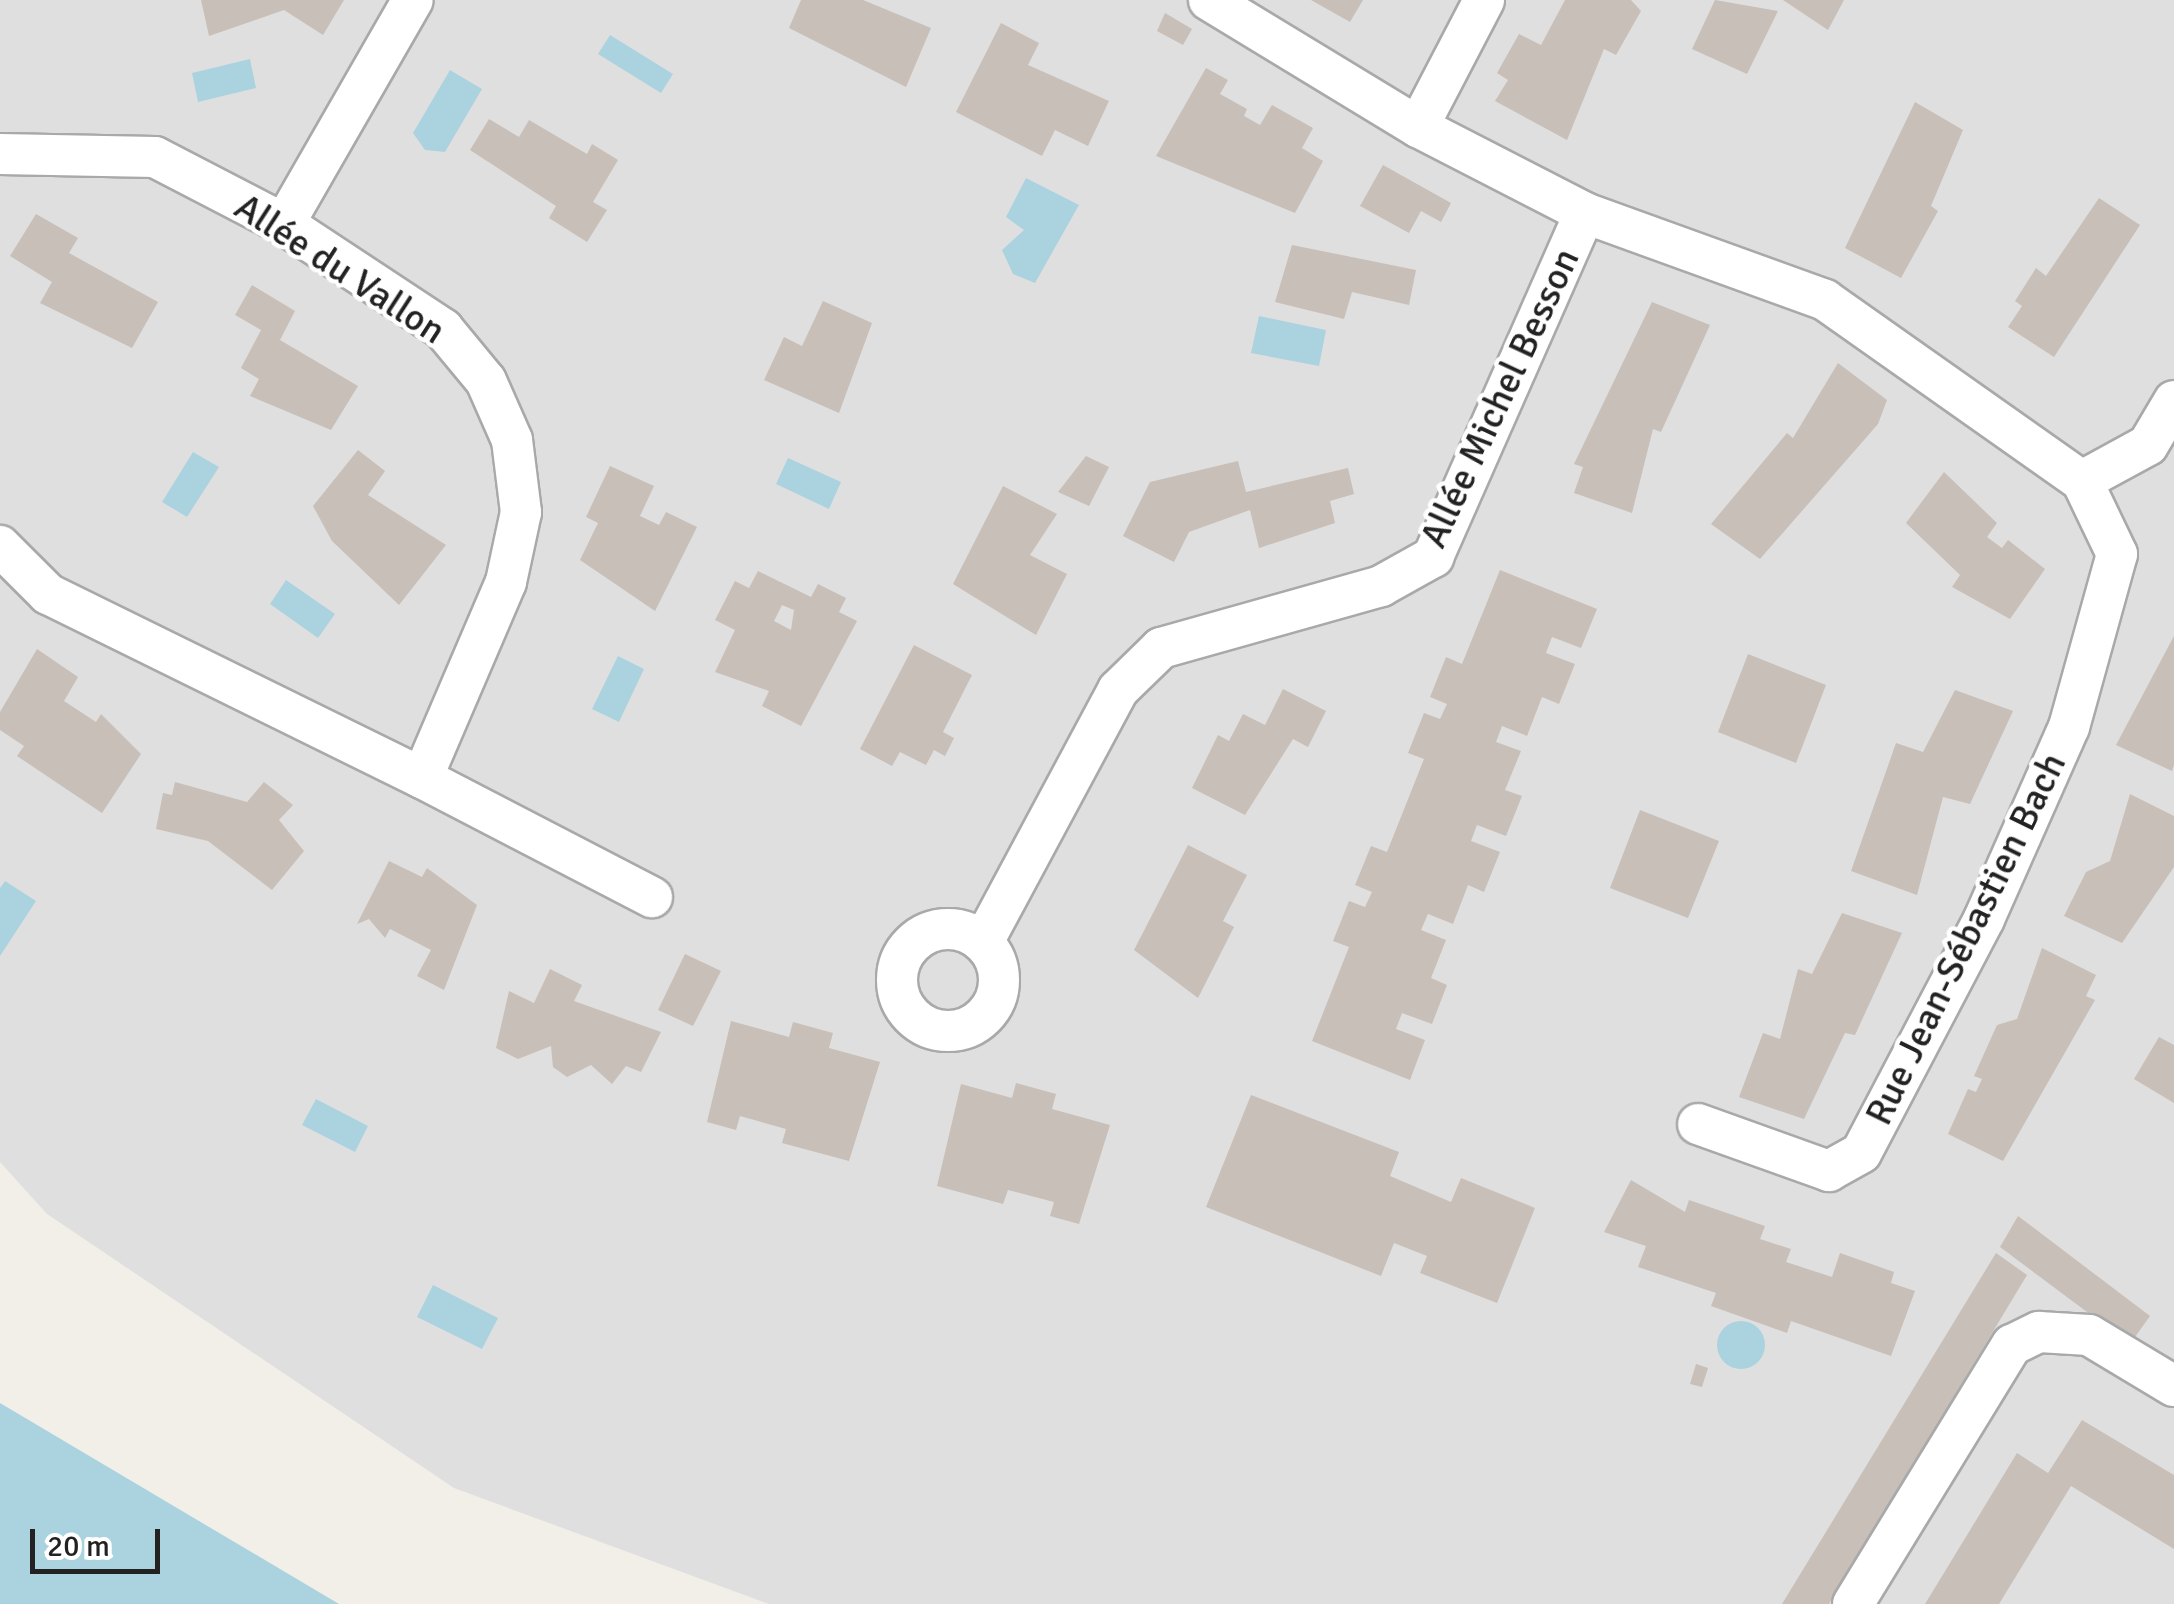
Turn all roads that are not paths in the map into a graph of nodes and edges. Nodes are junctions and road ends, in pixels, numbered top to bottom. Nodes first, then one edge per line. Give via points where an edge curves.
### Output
1 (413, 0) edge
2 (1208, 0) edge
3 (1484, 0) edge
4 (1418, 127) junction
5 (0, 154) edge
6 (1585, 214) junction
7 (284, 224) junction
8 (2174, 401) edge
9 (2082, 482) junction
10 (0, 546) edge
11 (422, 778) junction
12 (652, 896) dead end
13 (983, 942) dead end
14 (1698, 1124) dead end
15 (2174, 1386) edge
16 (1853, 1604) edge

1 - 7 street
2 - 4 street, Rue Jean-Sébastien Bach
3 - 4 street
4 - 6 street, Rue Jean-Sébastien Bach
5 - 7 street, Allée du Vallon via 155,157
6 - 9 street, Rue Jean-Sébastien Bach via 1825,300
6 - 13 street, Allée Michel Besson via 1433,557 1381,586 1161,648 1118,690
7 - 11 street, Allée du Vallon via 444,329 486,380 512,440 521,512 506,582
8 - 9 street via 2148,445
9 - 14 street, Rue Jean-Sébastien Bach via 2117,554 2069,728 1984,919 1861,1153 1829,1171
10 - 11 street via 48,594
11 - 12 street
15 - 16 street via 2089,1334 2039,1332 2012,1345

